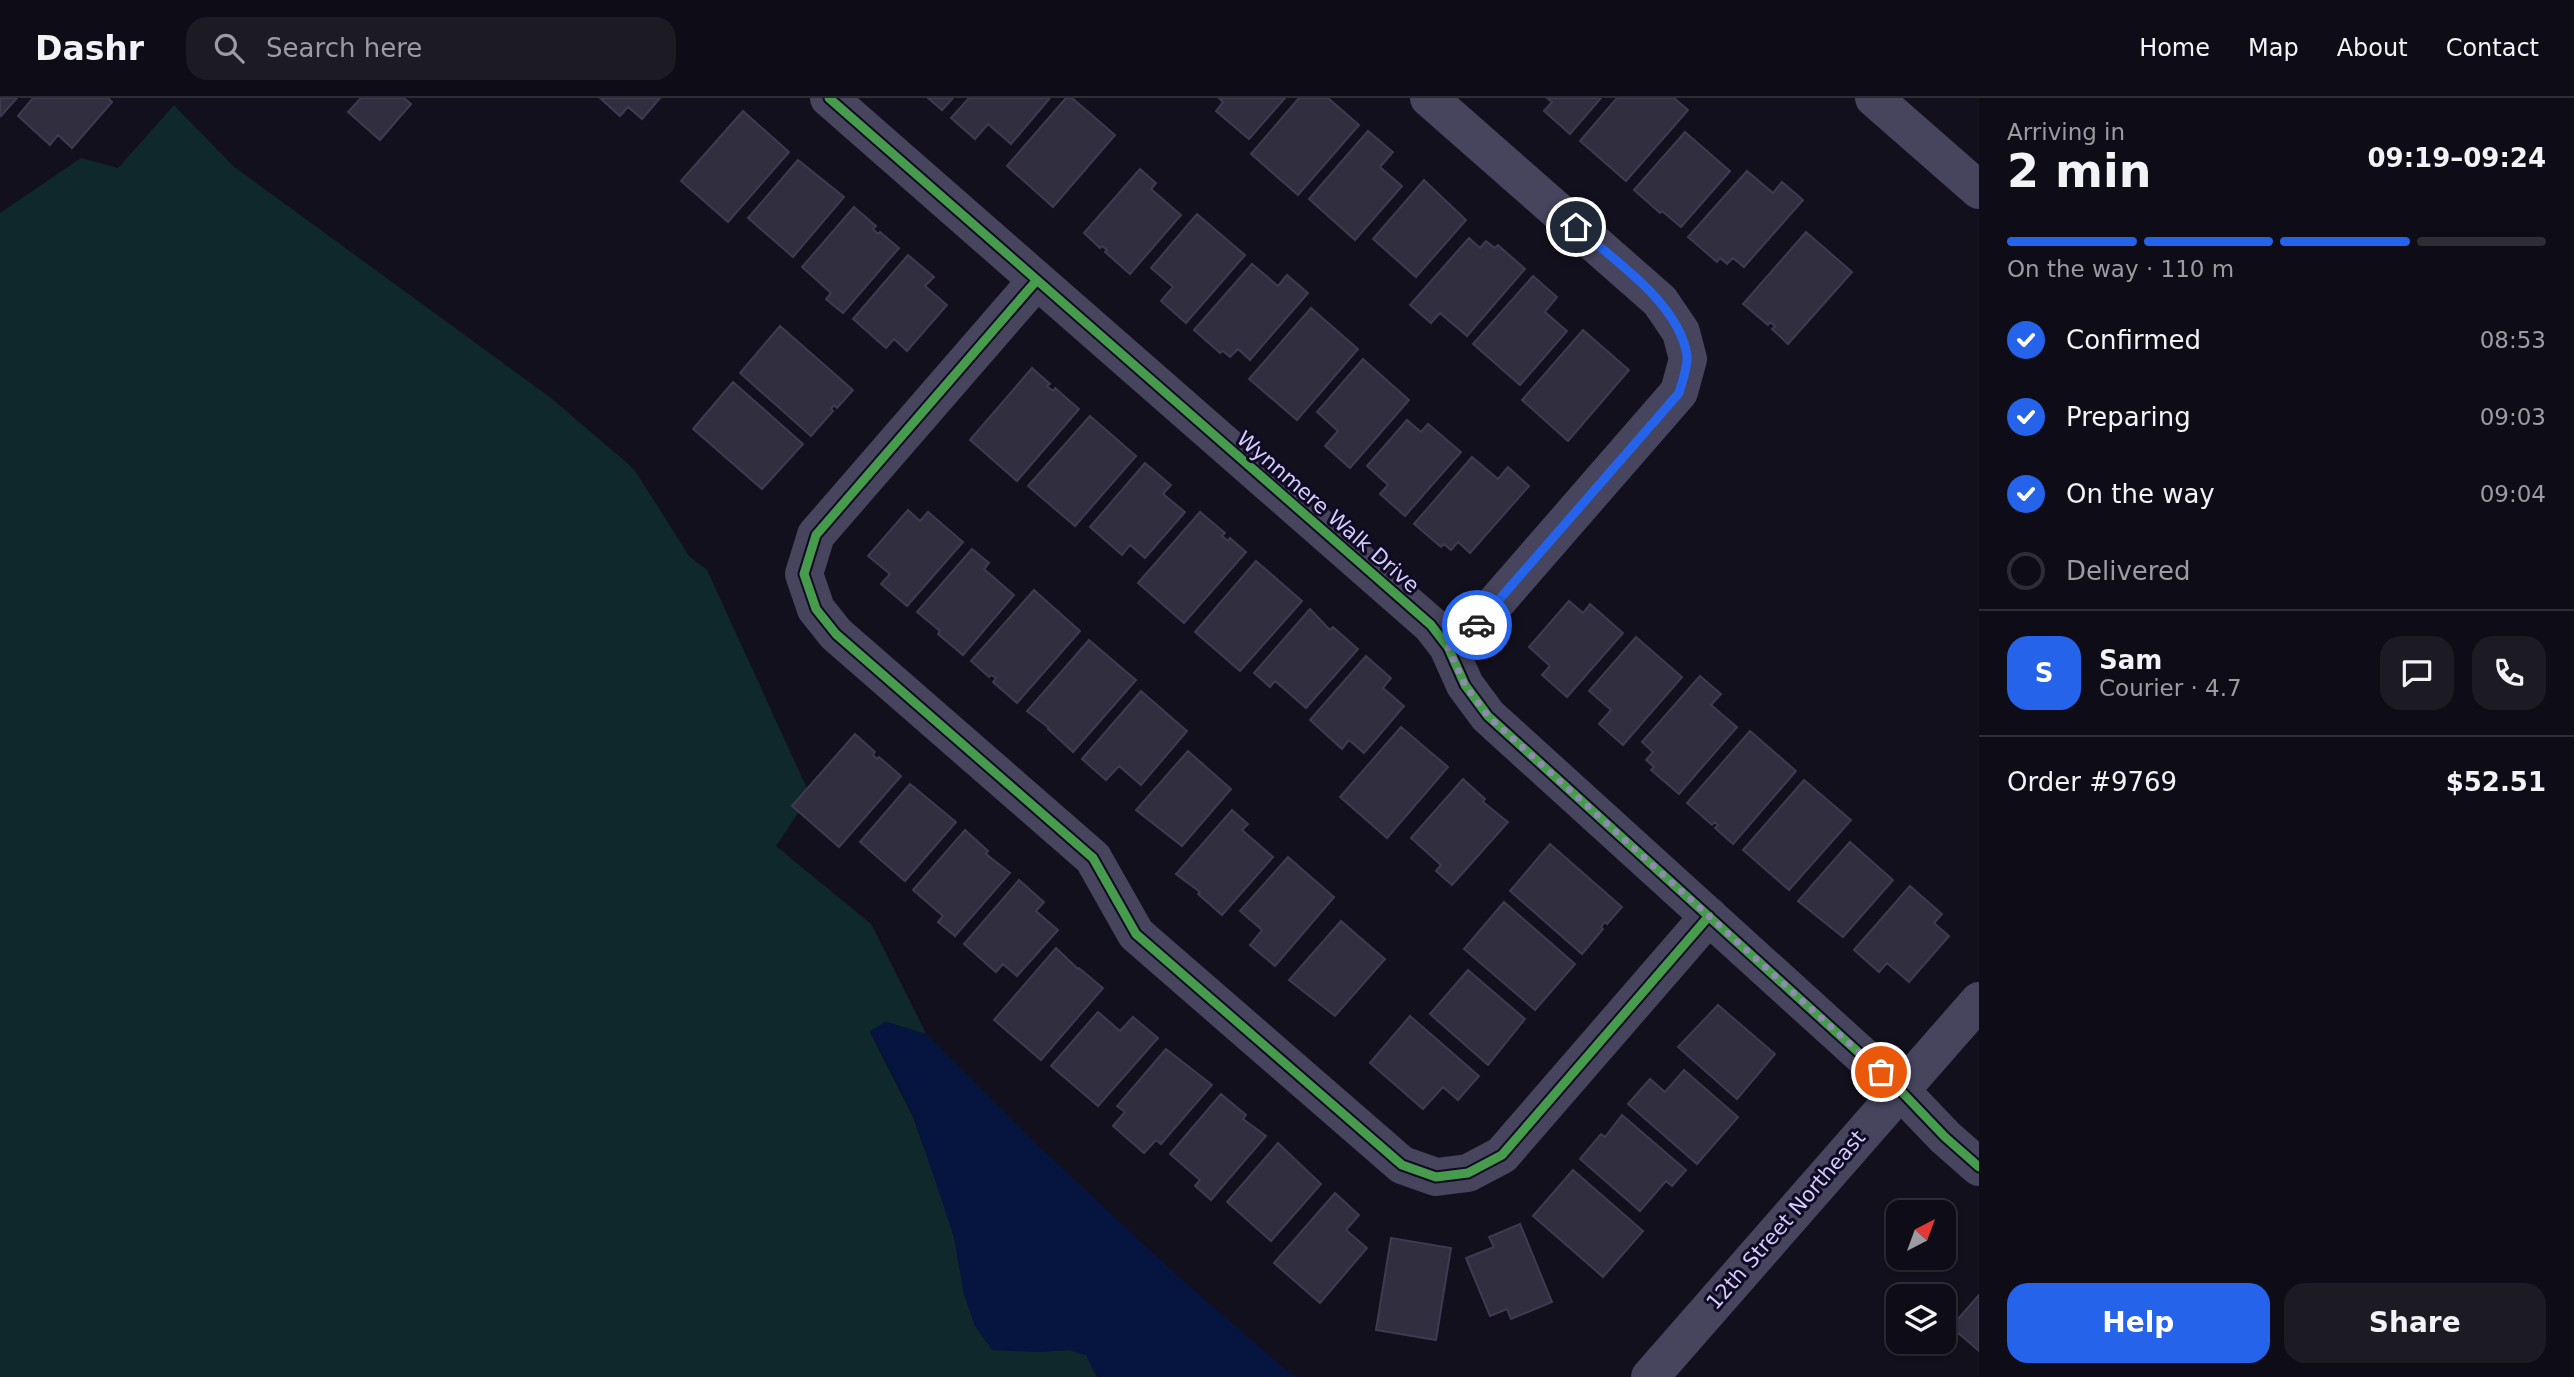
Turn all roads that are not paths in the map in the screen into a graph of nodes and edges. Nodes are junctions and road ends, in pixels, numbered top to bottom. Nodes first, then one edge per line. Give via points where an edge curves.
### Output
1 (829, 98) edge
2 (1429, 98) edge
3 (1874, 98) edge
4 (1979, 190) edge
5 (1037, 281) junction
6 (1448, 647) junction
7 (1709, 916) junction
8 (1979, 1001) edge
9 (1900, 1090) junction
10 (1979, 1167) edge
11 (1650, 1377) edge

1 - 5 street, Wynnmere Walk Drive
2 - 6 street via 1660,301 1681,331 1688,359 1679,393 1466,637
3 - 4 street
5 - 6 street, Wynnmere Walk Drive via 1431,625
5 - 7 street via 816,535 804,574 816,609 836,634 1093,858 1136,934 1402,1165 1436,1177 1468,1173 1502,1155
6 - 7 street, Wynnmere Walk Drive via 1465,685 1488,716
7 - 9 street, Wynnmere Walk Drive
8 - 9 street, 12th Street Northeast
9 - 10 street, Wynnmere Walk Drive
9 - 11 street, 12th Street Northeast

